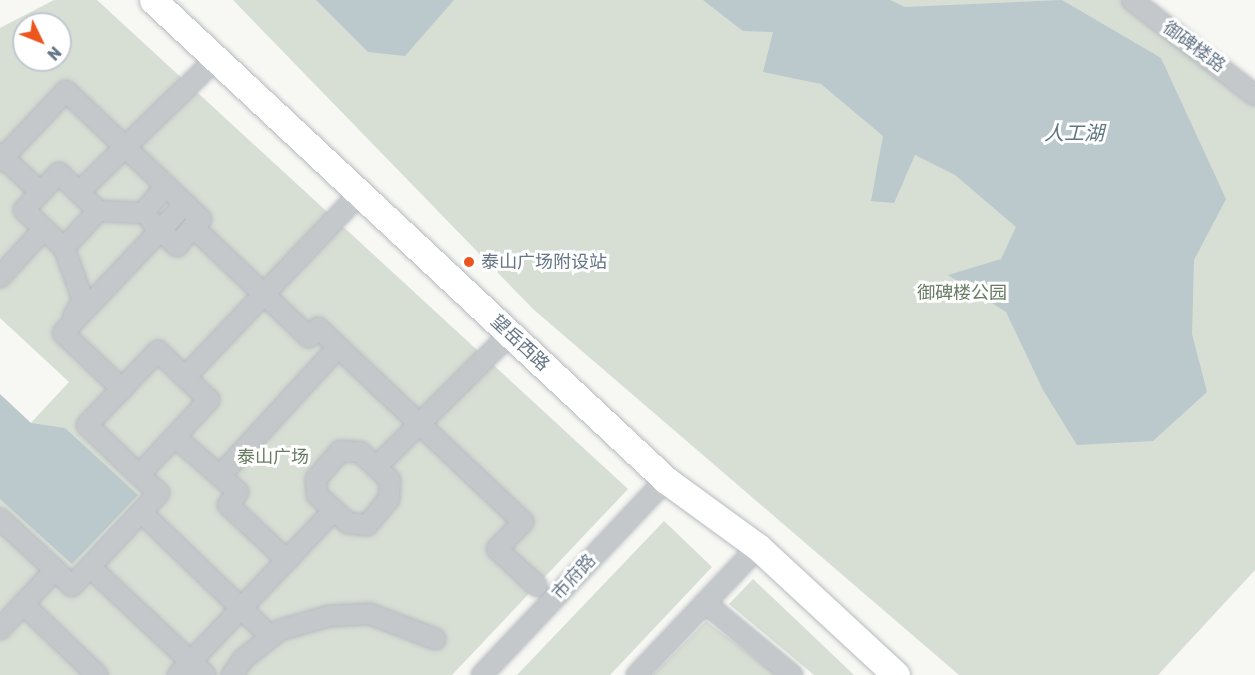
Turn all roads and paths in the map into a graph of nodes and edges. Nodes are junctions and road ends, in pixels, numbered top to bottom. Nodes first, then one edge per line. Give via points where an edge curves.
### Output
1 (153, 0) edge
2 (1132, 0) edge
3 (216, 59) junction
4 (1255, 95) edge
5 (122, 144) junction
6 (1, 158) edge
7 (166, 186) junction
8 (40, 192) junction
9 (78, 192) junction
10 (360, 194) junction
11 (185, 204) junction
12 (98, 211) junction
13 (143, 213) junction
14 (193, 227) junction
15 (44, 229) junction
16 (160, 230) junction
17 (64, 248) junction
18 (0, 277) edge
19 (264, 294) junction
20 (63, 333) junction
21 (510, 334) junction
22 (338, 347) junction
23 (185, 377) junction
24 (122, 388) junction
25 (419, 424) junction
26 (175, 437) junction
27 (376, 467) junction
28 (140, 475) junction
29 (220, 476) junction
30 (666, 480) junction
31 (334, 510) junction
32 (141, 512) junction
33 (0, 519) edge
34 (758, 547) junction
35 (287, 560) junction
36 (90, 567) junction
37 (55, 570) junction
38 (537, 586) dead end
39 (705, 603) junction
40 (23, 604) junction
41 (242, 609) junction
42 (0, 629) edge
43 (271, 637) junction
44 (435, 639) dead end
45 (184, 668) edge
46 (85, 671) edge
47 (205, 675) edge
48 (232, 675) edge
49 (482, 675) edge
50 (637, 675) edge
51 (792, 675) edge
52 (896, 675) edge

1 - 3 street, 望岳西路
2 - 4 street, 御碑楼路
3 - 5 street
3 - 10 street, 望岳西路
5 - 6 street via 66,91
5 - 7 street
5 - 9 street
6 - 8 street
7 - 11 street
7 - 13 street
8 - 9 street via 59,173
8 - 15 street via 24,210
9 - 12 street
10 - 19 street
10 - 21 street, 望岳西路
11 - 14 street via 201,219
11 - 16 street
12 - 13 street
12 - 17 street
13 - 16 street
14 - 16 street via 177,246
14 - 19 street
15 - 17 street
15 - 18 street
16 - 20 street
17 - 20 street via 83,300
19 - 22 street via 309,337 318,328
19 - 23 street
20 - 24 street
21 - 25 street
21 - 30 street, 望岳西路
22 - 25 street
22 - 29 street
23 - 24 street via 158,351
23 - 26 street via 209,400
24 - 28 street via 87,425
25 - 27 street
25 - 38 street via 523,522 497,549
26 - 28 street
26 - 29 street
27 - 31 street via 390,480 389,499 367,525 348,523
27 - 31 street via 360,452 340,451 316,478 317,495
28 - 32 street via 159,493
29 - 35 street via 238,492 228,505
30 - 34 street, 望岳西路
30 - 49 street, 市府路
31 - 35 street
32 - 36 street
32 - 41 street
33 - 37 street
34 - 39 street
34 - 52 street, 望岳西路
35 - 41 street
36 - 37 street via 72,586
36 - 45 street
37 - 40 street
39 - 50 street
39 - 51 street
40 - 42 street
40 - 46 street
41 - 43 street
41 - 45 street
43 - 44 street via 329,616 370,614
43 - 48 street
45 - 47 street

